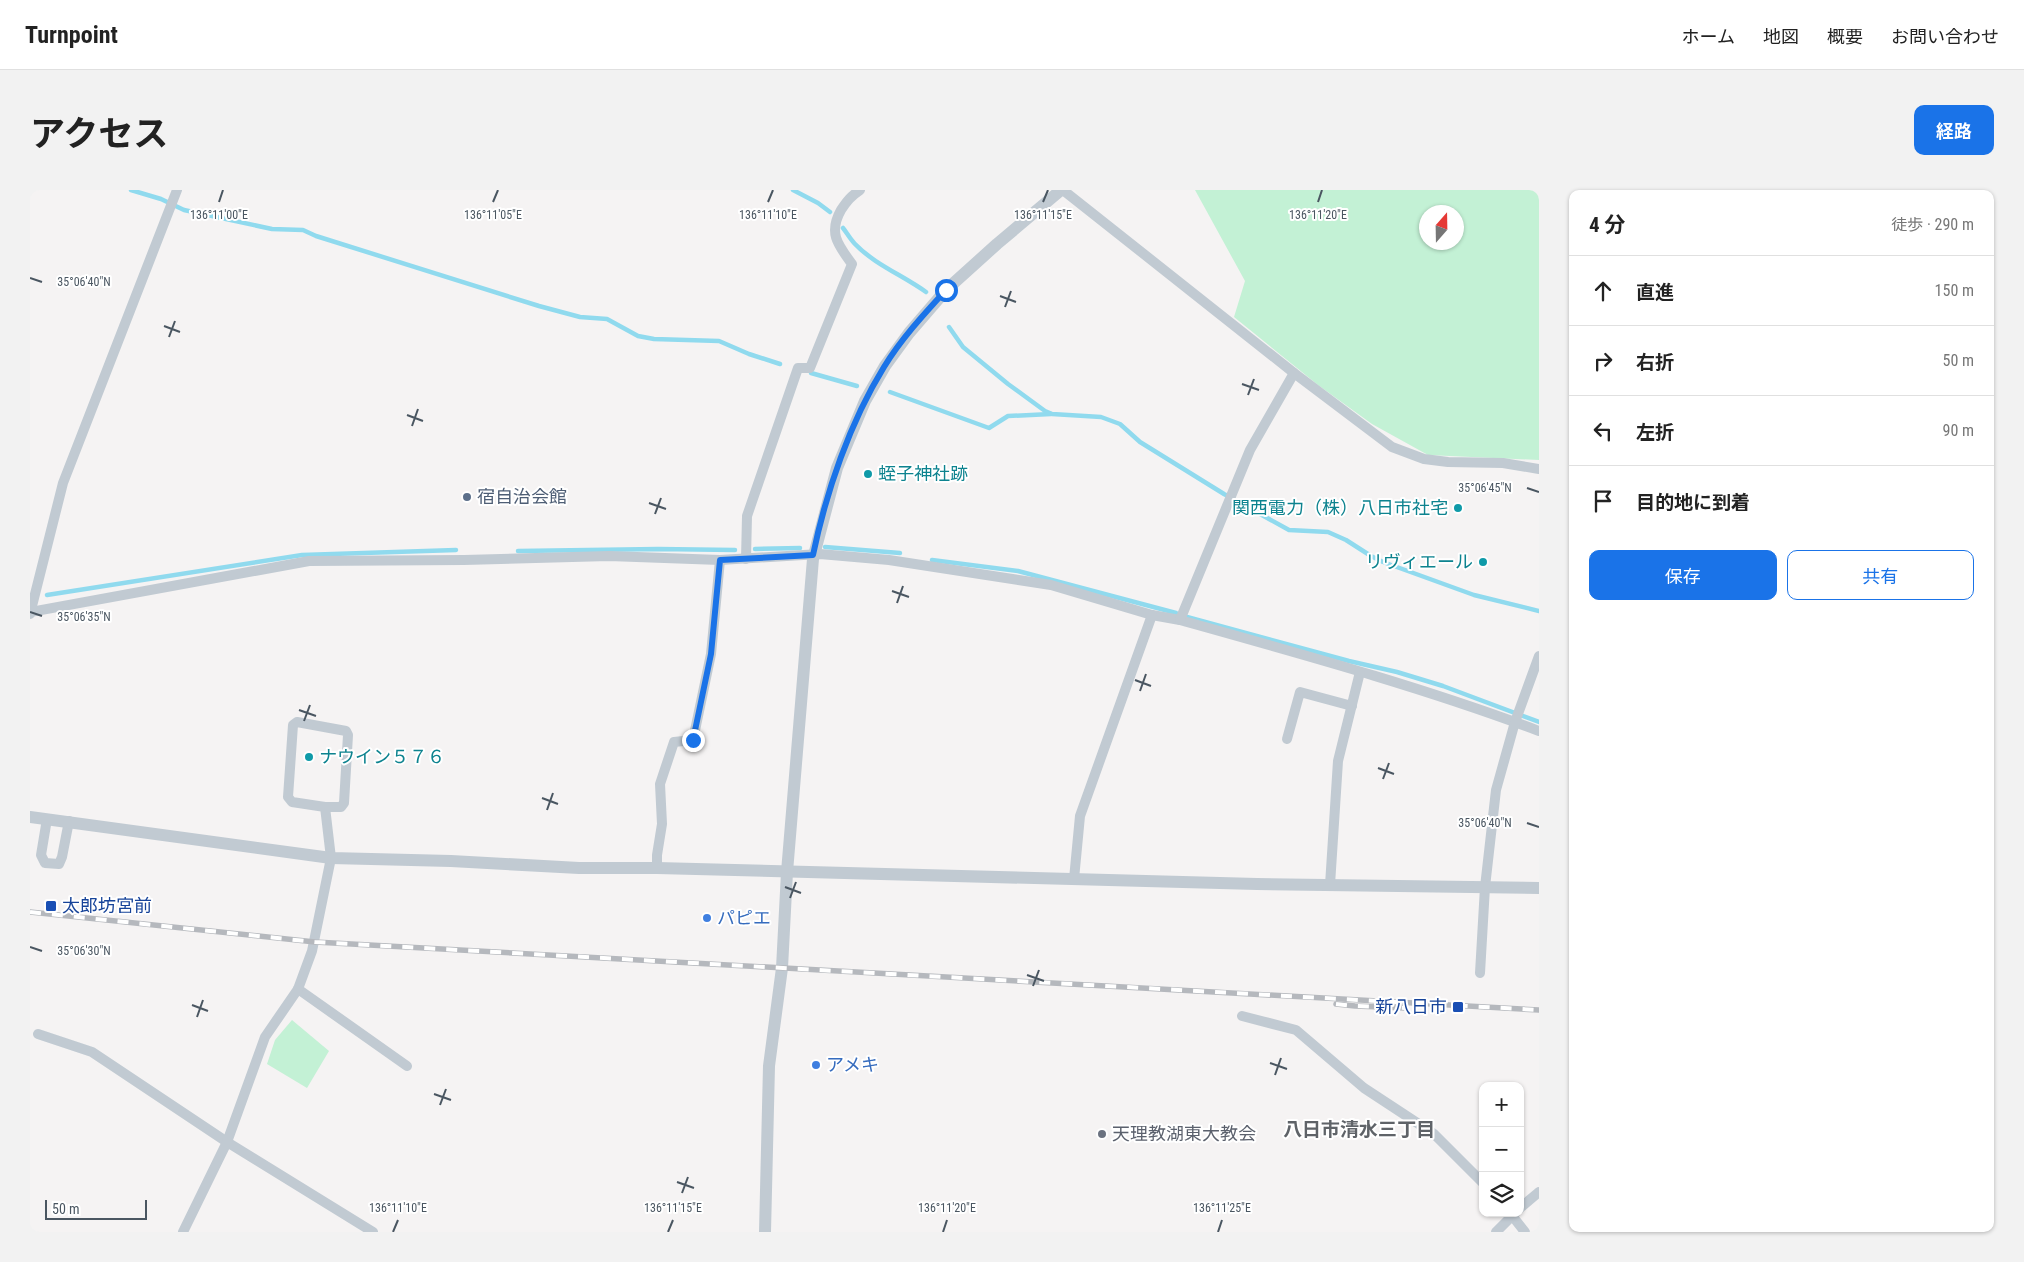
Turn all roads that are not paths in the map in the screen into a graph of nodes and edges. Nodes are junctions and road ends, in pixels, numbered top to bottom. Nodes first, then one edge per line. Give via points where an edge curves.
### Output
1 (177, 190) edge
2 (860, 190) edge
3 (1062, 190) edge
4 (1294, 373) junction
5 (1539, 469) edge
6 (813, 555) junction
7 (746, 559) junction
8 (720, 560) junction
9 (30, 613) edge
10 (1152, 615) junction
11 (1180, 620) junction
12 (1539, 656) edge
13 (1360, 672) junction
14 (1352, 706) junction
15 (1515, 722) junction
16 (1539, 731) edge
17 (1287, 739) dead end
18 (325, 807) junction
19 (30, 817) edge
20 (47, 818) junction
21 (69, 821) junction
22 (331, 858) junction
23 (657, 868) junction
24 (787, 872) junction
25 (1074, 879) junction
26 (1330, 885) junction
27 (1485, 886) junction
28 (1539, 888) edge
29 (1480, 973) dead end
30 (298, 989) junction
31 (1242, 1016) dead end
32 (38, 1034) dead end
33 (407, 1066) dead end
34 (228, 1142) junction
35 (1479, 1179) edge
36 (1539, 1192) edge
37 (1524, 1205) edge
38 (1509, 1217) edge
39 (1514, 1217) edge
40 (183, 1232) edge
41 (373, 1232) edge
42 (765, 1232) edge
43 (1496, 1232) edge
44 (1525, 1232) edge

1 - 9 street via 62,483
2 - 7 street via 849,198 835,222 834,232 839,247 852,264 810,368 798,368 747,516
3 - 4 street
3 - 6 street via 946,290 884,366 865,401 837,468
4 - 5 street via 1392,447 1424,459 1503,463
4 - 11 street via 1250,450
6 - 7 street
6 - 10 street via 889,560 1051,585
6 - 24 street
7 - 8 street
8 - 9 street via 609,556 309,561
8 - 23 street via 711,654 693,740 674,742 660,784 662,824
10 - 11 street
10 - 25 street via 1080,816
11 - 13 street
12 - 15 street
13 - 14 street
13 - 15 street
14 - 17 street via 1300,692
14 - 26 street via 1338,761
15 - 16 street
15 - 27 street via 1496,790
18 - 18 street via 292,802 288,798 293,725 297,722 346,730 348,735 344,803 341,807
18 - 22 street
19 - 20 street
20 - 21 street
20 - 21 street via 41,855 45,863 59,864
21 - 22 street
22 - 23 street
22 - 30 street via 315,942
23 - 24 street
24 - 25 street
24 - 42 street via 782,968 769,1066
25 - 26 street
26 - 27 street
27 - 28 street
27 - 29 street
30 - 33 street
30 - 34 street via 265,1036
31 - 35 street via 1296,1030 1364,1088 1434,1134
32 - 34 street via 92,1052
34 - 40 street
34 - 41 street
36 - 37 street
38 - 43 street
39 - 44 street

